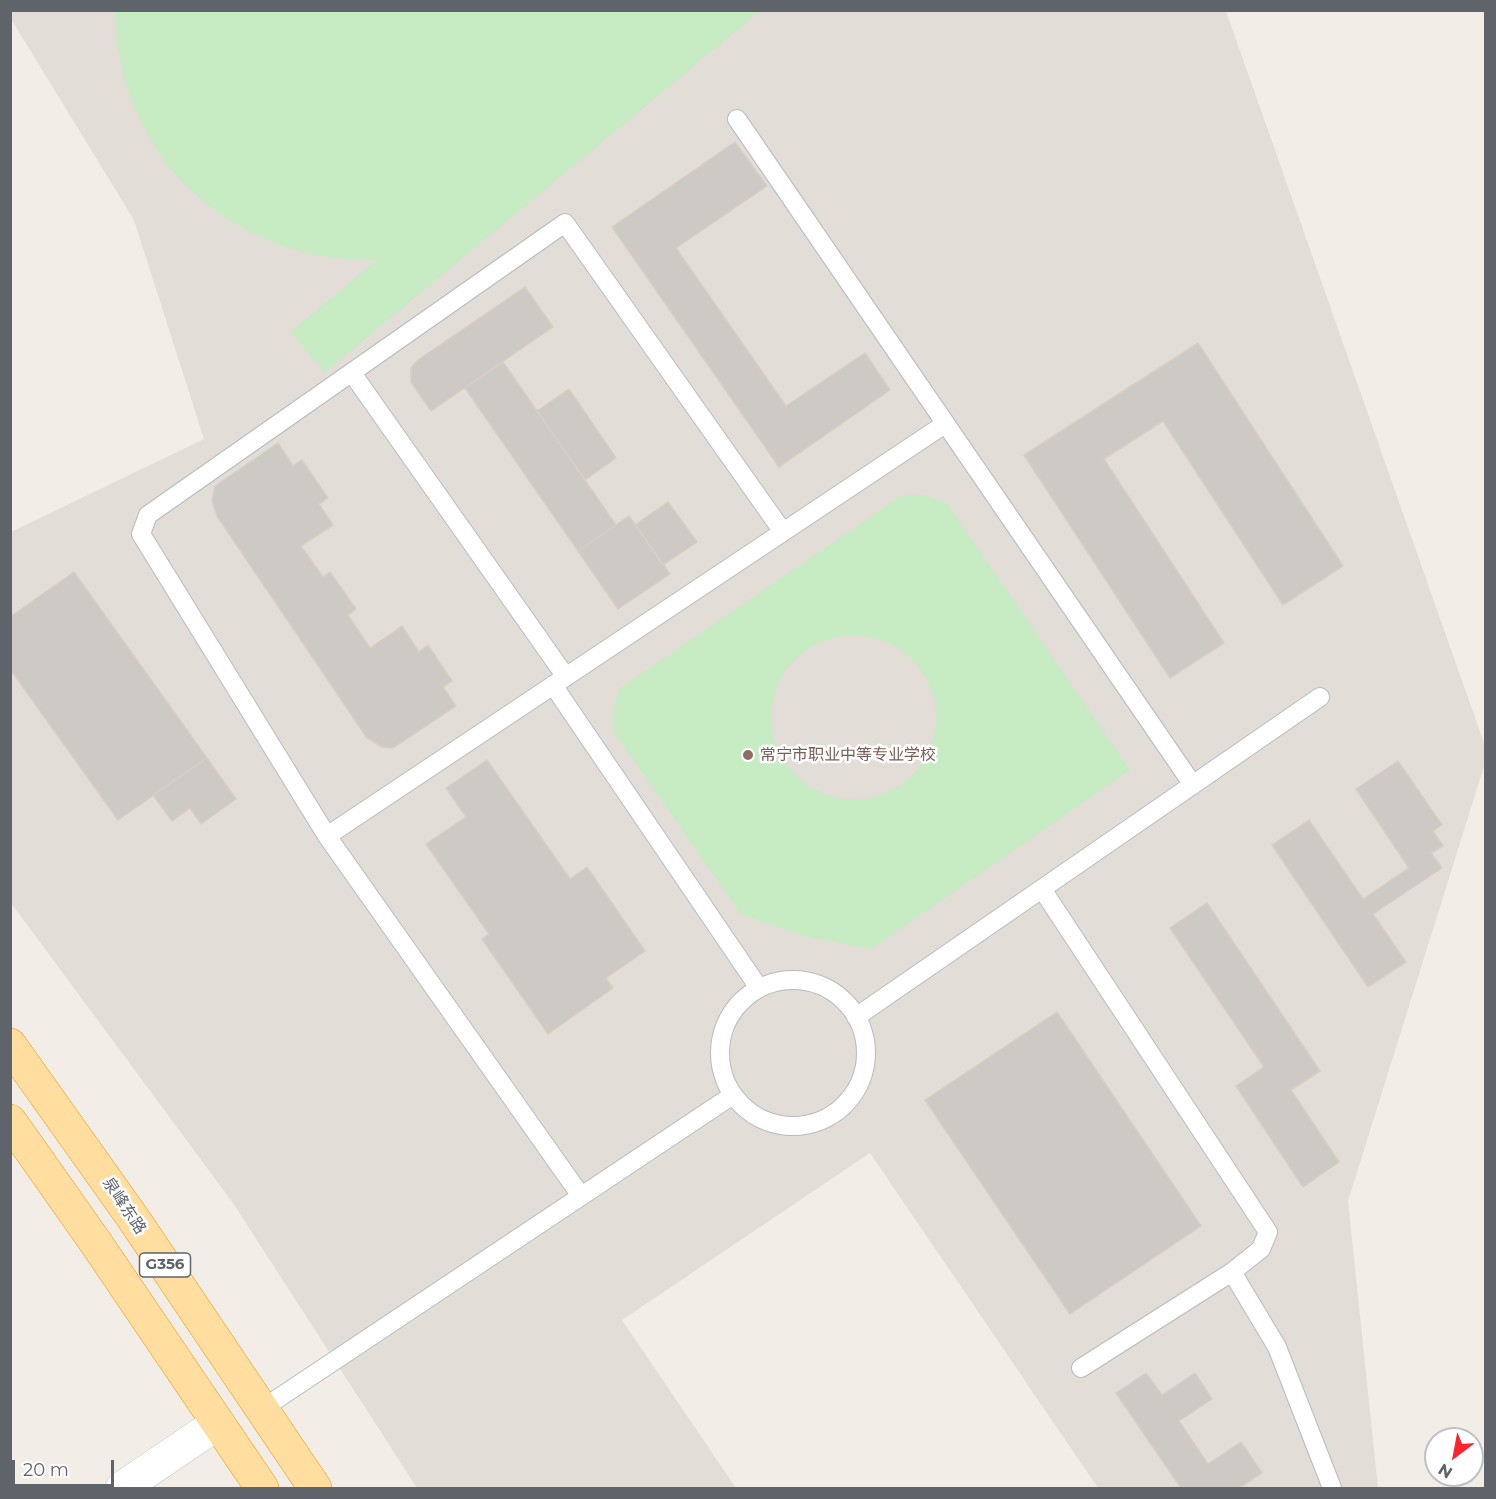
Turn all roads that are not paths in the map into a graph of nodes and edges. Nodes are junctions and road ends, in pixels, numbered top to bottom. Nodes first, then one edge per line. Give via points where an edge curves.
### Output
1 (737, 118) dead end
2 (352, 373) junction
3 (945, 424) junction
4 (783, 532) junction
5 (560, 681) junction
6 (1320, 697) dead end
7 (1193, 784) junction
8 (327, 836) junction
9 (1042, 889) junction
10 (759, 988) junction
11 (856, 1017) junction
12 (10, 1045) edge
13 (733, 1095) junction
14 (10, 1121) edge
15 (581, 1196) junction
16 (1232, 1272) junction
17 (1081, 1368) dead end
18 (262, 1409) junction
19 (218, 1424) junction
20 (123, 1488) edge
21 (262, 1488) edge
22 (315, 1488) edge
23 (1332, 1488) edge

1 - 3 lane
2 - 4 lane via 565,224
2 - 5 lane
2 - 8 lane via 148,515 141,534
3 - 4 lane
3 - 7 lane
4 - 5 lane
5 - 8 lane
5 - 10 lane
6 - 7 lane
7 - 9 lane
8 - 15 lane
9 - 11 lane
9 - 16 lane via 1268,1232 1261,1249
10 - 11 lane via 779,981 819,985 837,995
10 - 13 lane via 733,1011 721,1042 724,1079
11 - 13 lane via 866,1047 865,1067 847,1104 831,1116 805,1125 778,1125 753,1113
12 - 18 highway, 泉峰东路 / G356
13 - 15 lane
14 - 19 highway, G356
15 - 18 lane
16 - 17 lane
16 - 23 lane via 1277,1347
18 - 22 highway, 泉峰东路 / G356
19 - 20 street
19 - 21 highway, G356

